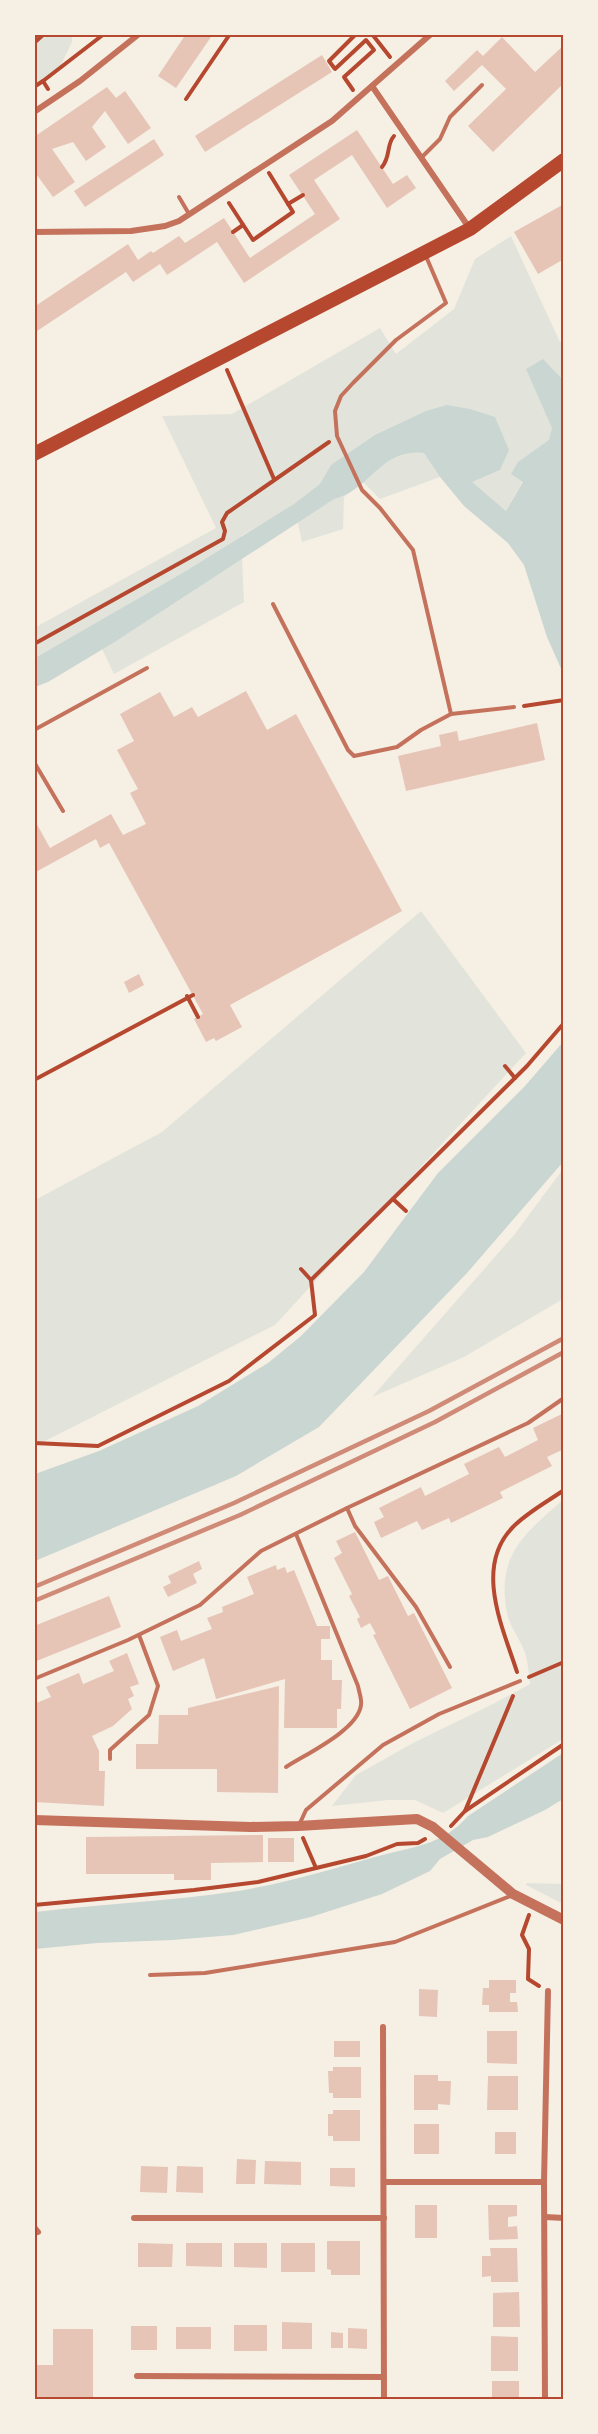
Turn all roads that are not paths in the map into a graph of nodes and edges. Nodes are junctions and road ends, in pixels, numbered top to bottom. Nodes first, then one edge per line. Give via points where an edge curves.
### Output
1 (139, 34) edge
2 (431, 34) edge
3 (482, 85) dead end
4 (372, 86) junction
5 (34, 112) edge
6 (421, 158) junction
7 (564, 160) edge
8 (179, 197) dead end
9 (189, 214) junction
10 (470, 229) junction
11 (34, 232) edge
12 (425, 254) junction
13 (34, 454) edge
14 (273, 604) dead end
15 (147, 668) dead end
16 (513, 706) road end
17 (451, 714) junction
18 (34, 730) edge
19 (34, 762) edge
20 (63, 811) dead end
21 (564, 1398) edge
22 (347, 1508) junction
23 (296, 1534) junction
24 (139, 1635) junction
25 (450, 1667) dead end
26 (34, 1679) edge
27 (520, 1681) road end
28 (110, 1760) dead end
29 (286, 1767) dead end
30 (34, 1820) edge
31 (298, 1826) junction
32 (513, 1894) junction
33 (560, 1919) edge
34 (150, 1974) dead end
35 (548, 1991) road end
36 (383, 2027) dead end
37 (384, 2182) junction
38 (544, 2182) junction
39 (545, 2217) junction
40 (135, 2218) dead end
41 (384, 2218) junction
42 (564, 2218) edge
43 (136, 2376) dead end
44 (384, 2377) junction
45 (384, 2400) edge
46 (545, 2400) edge

1 - 5 street
2 - 4 street
3 - 6 lane via 450,117 440,139
4 - 6 street
4 - 9 street via 332,121
6 - 10 street
7 - 10 main road
8 - 9 lane
9 - 11 street via 150,229
10 - 12 main road
12 - 13 main road
12 - 17 lane via 446,303 396,340 341,396 335,411 337,436 362,490 413,550
14 - 17 lane via 354,756 397,747
15 - 18 lane
16 - 17 lane
19 - 20 lane
21 - 22 lane via 528,1423
22 - 23 lane
22 - 25 lane via 354,1526 416,1606
23 - 24 lane via 261,1551 200,1605
23 - 29 lane via 362,1704 349,1728
24 - 26 lane
24 - 28 lane via 158,1686 149,1715 110,1750
27 - 31 lane via 439,1714 383,1746 306,1810
30 - 31 street
31 - 32 street via 417,1819 433,1827
32 - 33 street
32 - 34 lane via 395,1942 205,1973
35 - 38 street
36 - 37 street
37 - 38 street
37 - 41 street
38 - 39 street
39 - 42 street
39 - 46 street
40 - 41 street
41 - 44 street
43 - 44 street
44 - 45 street

